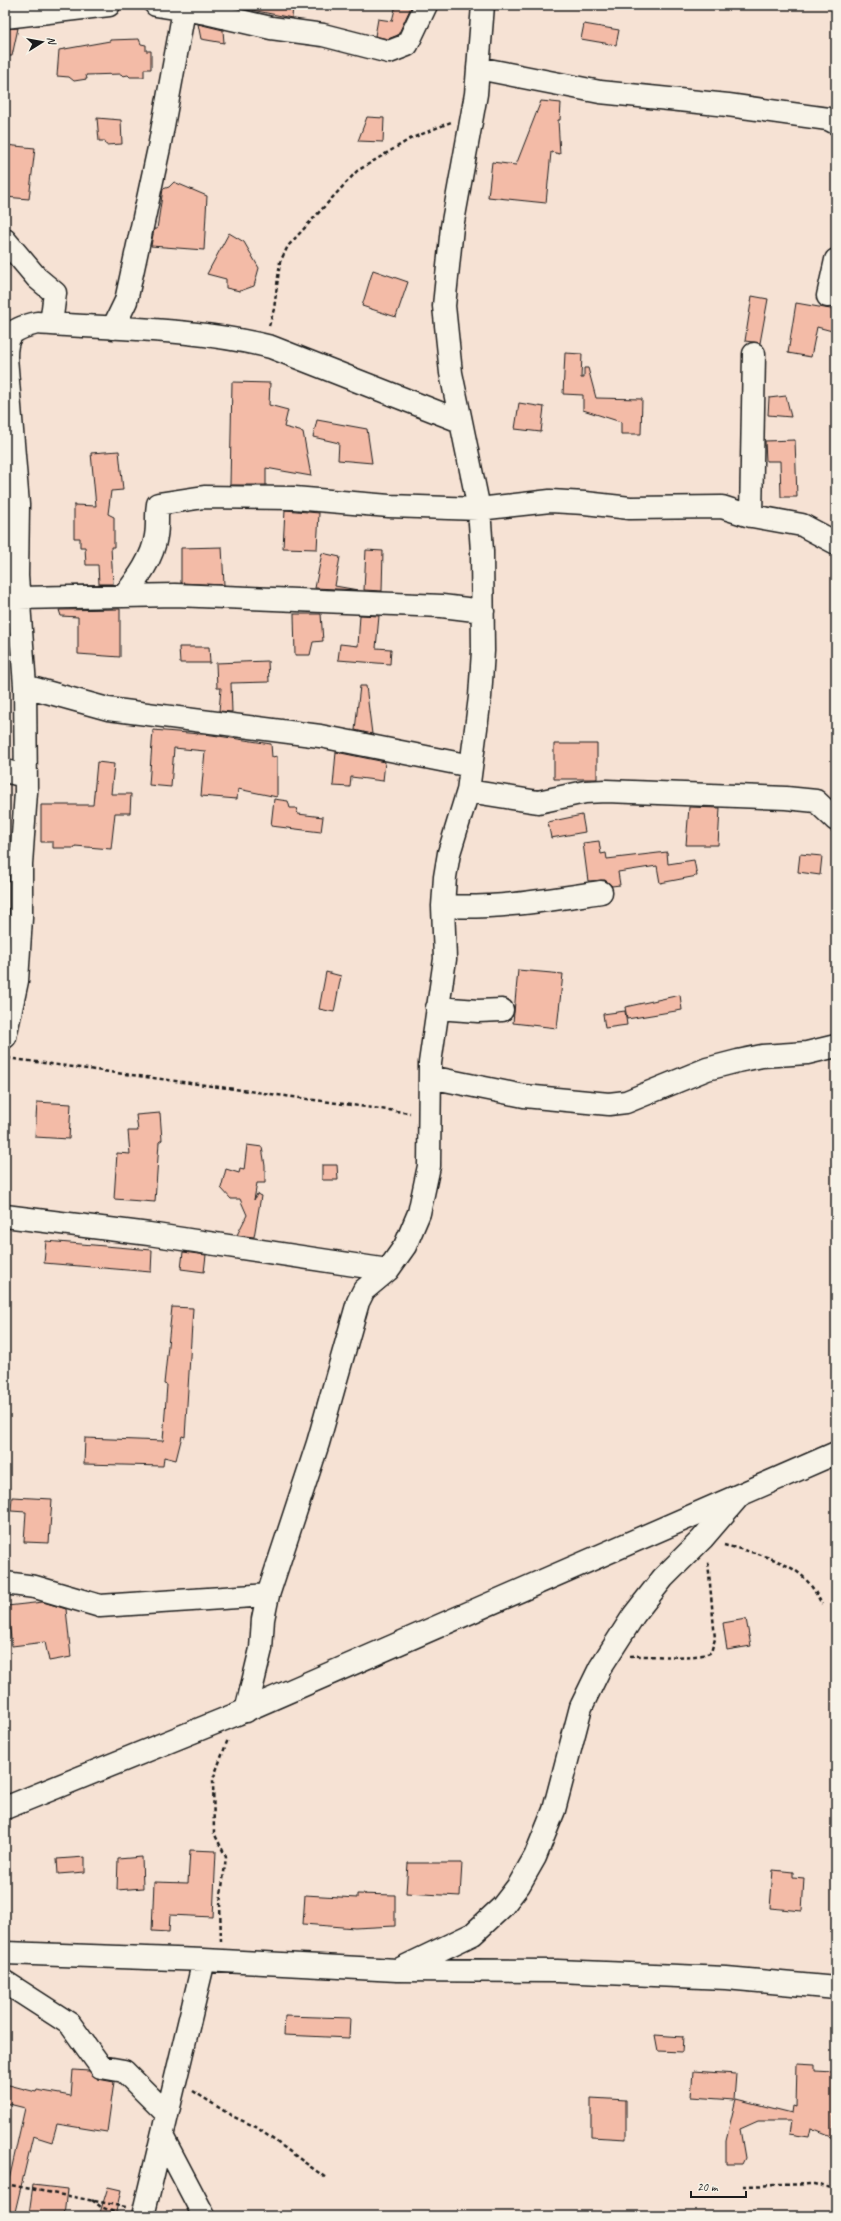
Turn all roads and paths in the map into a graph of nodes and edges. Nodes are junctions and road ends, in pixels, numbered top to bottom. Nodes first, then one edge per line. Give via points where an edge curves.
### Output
1 (109, 5) edge
2 (156, 5) edge
3 (426, 5) edge
4 (483, 5) edge
5 (184, 10) junction
6 (5, 17) edge
7 (478, 68) junction
8 (472, 114) junction
9 (836, 123) edge
10 (5, 240) edge
11 (836, 260) edge
12 (828, 296) dead end
13 (51, 324) junction
14 (113, 328) junction
15 (264, 346) junction
16 (754, 354) dead end
17 (460, 420) junction
18 (479, 509) junction
19 (751, 516) junction
20 (836, 543) edge
21 (124, 596) junction
22 (19, 598) junction
23 (483, 611) junction
24 (25, 686) junction
25 (471, 766) junction
26 (15, 774) edge
27 (468, 791) junction
28 (836, 820) edge
29 (600, 892) dead end
30 (443, 906) junction
31 (437, 1008) junction
32 (502, 1010) dead end
33 (5, 1037) edge
34 (836, 1046) edge
35 (5, 1057) edge
36 (430, 1077) junction
37 (430, 1116) junction
38 (5, 1216) edge
39 (388, 1270) junction
40 (836, 1453) edge
41 (739, 1496) junction
42 (704, 1540) junction
43 (5, 1583) edge
44 (268, 1596) junction
45 (822, 1604) dead end
46 (606, 1658) junction
47 (242, 1713) junction
48 (5, 1808) edge
49 (5, 1953) edge
50 (213, 1960) junction
51 (398, 1970) junction
52 (5, 1982) edge
53 (836, 1988) edge
54 (175, 2081) junction
55 (167, 2114) junction
56 (162, 2136) junction
57 (326, 2178) dead end
58 (5, 2184) edge
59 (743, 2186) dead end
60 (836, 2189) edge
61 (84, 2198) junction
62 (143, 2214) edge
63 (120, 2216) edge
64 (204, 2216) edge

1 - 6 street
2 - 5 street
3 - 5 street via 407,45 389,52 323,34 271,28
4 - 7 street
5 - 14 street via 159,148 127,296
7 - 8 street
7 - 9 street via 600,92 728,105 828,119
8 - 15 path via 410,139 357,171 288,246 280,262 274,309
8 - 17 street via 452,227 444,306 451,373
10 - 13 street via 37,278 55,293
11 - 12 street
13 - 14 street
13 - 22 street via 37,323 16,329 6,345 7,392 18,505
14 - 15 street via 182,333 239,340
15 - 17 street via 389,391
16 - 19 street
17 - 18 street
18 - 19 street via 550,501 585,502 630,508 722,507
18 - 21 street via 389,506 294,498 204,497 161,502 157,510 152,551 139,577
18 - 23 street
19 - 20 street via 802,525
21 - 22 street
21 - 23 street via 346,601 442,606
22 - 24 street
23 - 25 street via 480,697
24 - 25 street via 108,709 320,736
24 - 26 street
25 - 27 street
26 - 33 street via 21,864 21,918 17,981
27 - 28 street via 538,802 585,792 786,798 816,801
27 - 30 street via 449,853
29 - 30 street via 504,906
30 - 31 street via 445,959
31 - 32 street
31 - 36 street
34 - 36 street via 807,1053 762,1056 738,1061 626,1102 609,1104 524,1096
35 - 37 path
36 - 37 street
37 - 39 street via 429,1166 419,1213 405,1246
38 - 39 street via 149,1234
39 - 44 street via 364,1290 358,1302 318,1443
40 - 41 street
41 - 42 street
41 - 47 street
42 - 45 path via 764,1556 799,1573 810,1584
42 - 46 street via 662,1578 634,1614
42 - 46 path via 715,1639 712,1652 700,1656 648,1654
43 - 44 street via 36,1587 100,1606
44 - 47 street via 261,1649
46 - 51 street via 581,1707 554,1810 535,1857 518,1885 502,1907 473,1934
47 - 48 street
47 - 50 path via 213,1779 214,1833 226,1857
49 - 50 street
50 - 51 street
50 - 54 street
51 - 53 street via 564,1971 726,1978
52 - 55 street via 70,2024 101,2067 124,2071
54 - 55 street
54 - 57 path via 232,2116 256,2127
55 - 56 street
56 - 62 street
56 - 64 street
58 - 61 path
59 - 60 path via 814,2184
61 - 62 path
61 - 63 path

